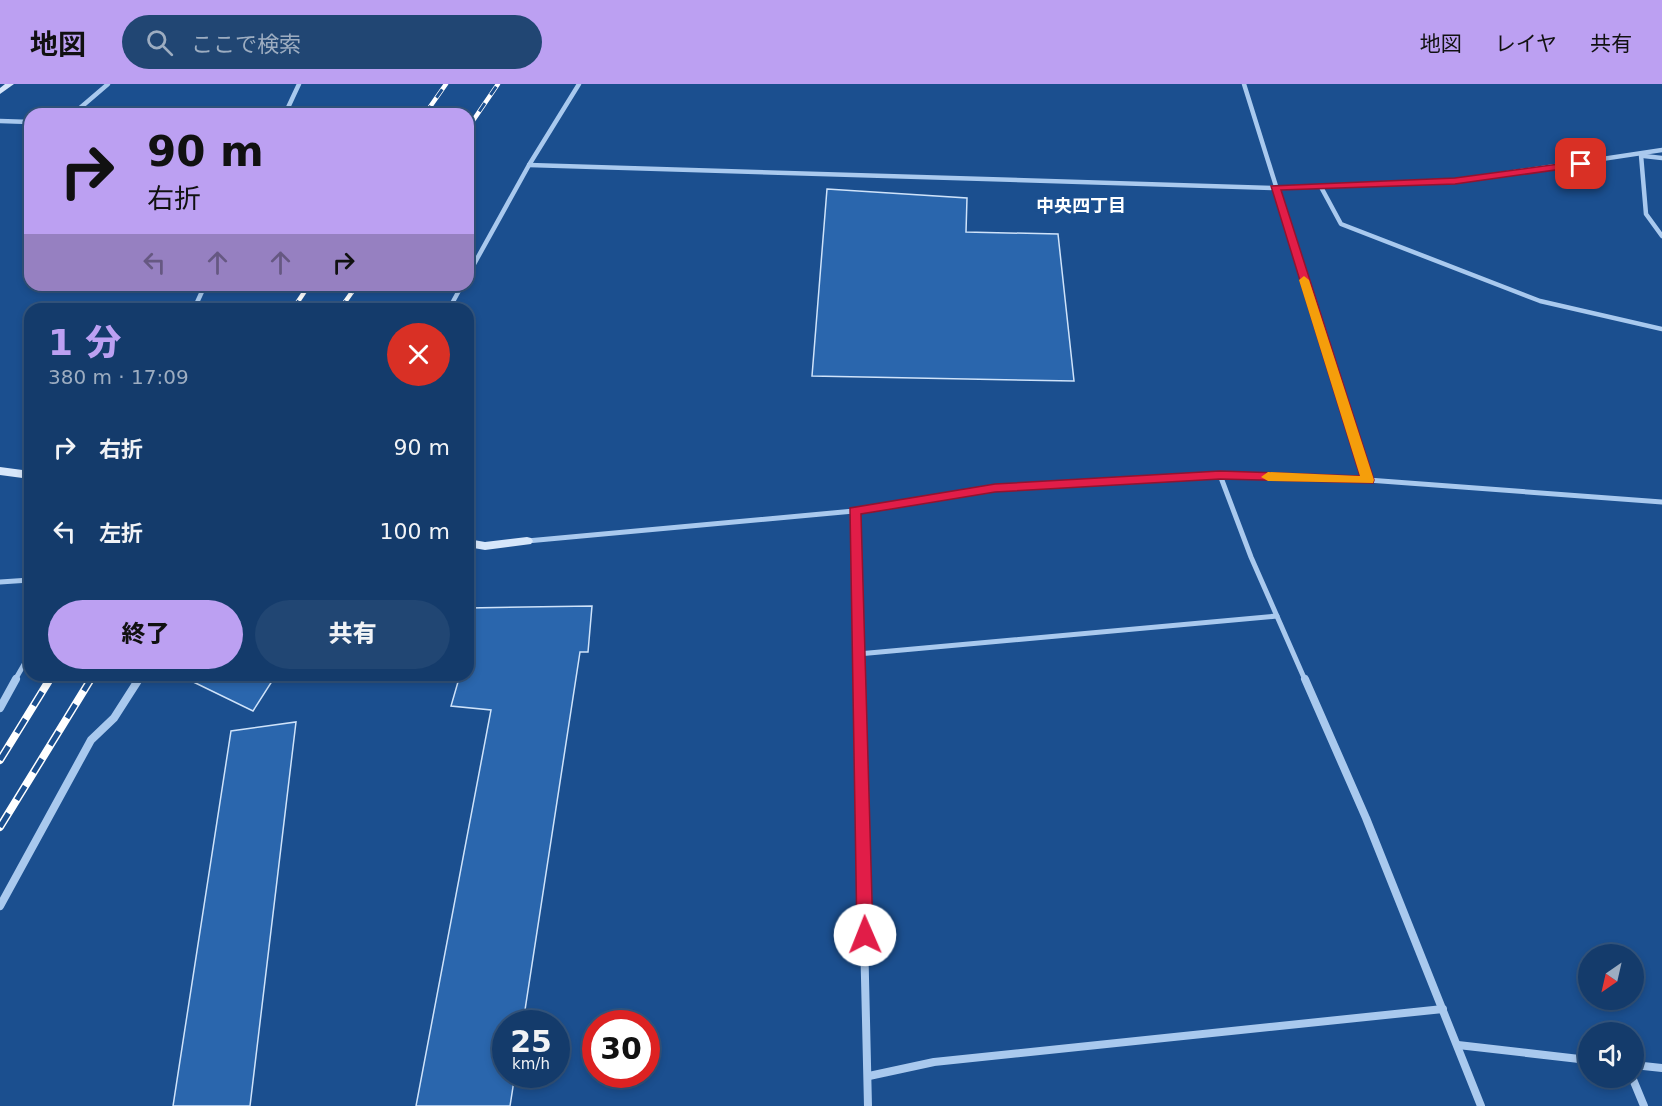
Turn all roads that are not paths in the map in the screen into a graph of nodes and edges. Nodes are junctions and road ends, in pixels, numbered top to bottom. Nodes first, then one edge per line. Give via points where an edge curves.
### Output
1 (10, 84) edge
2 (108, 84) edge
3 (299, 84) edge
4 (579, 84) edge
5 (1244, 84) edge
6 (0, 92) edge
7 (80, 108) edge
8 (288, 108) edge
9 (0, 122) edge
10 (24, 122) edge
11 (1662, 150) edge
12 (1641, 155) junction
13 (1662, 158) edge
14 (529, 165) junction
15 (1322, 187) junction
16 (1275, 188) junction
17 (1662, 236) edge
18 (474, 264) edge
19 (1662, 328) edge
20 (0, 471) edge
21 (24, 474) edge
22 (1220, 475) junction
23 (1368, 480) junction
24 (1662, 502) edge
25 (854, 511) junction
26 (527, 541) joint
27 (474, 544) edge
28 (24, 580) edge
29 (0, 582) edge
30 (1277, 616) junction
31 (858, 654) junction
32 (24, 665) edge
33 (138, 681) edge
34 (0, 708) edge
35 (0, 906) edge
36 (1443, 1009) junction
37 (1458, 1045) junction
38 (1578, 1059) edge
39 (1644, 1066) edge
40 (1662, 1068) edge
41 (868, 1076) junction
42 (1637, 1088) edge
43 (868, 1106) edge
44 (1481, 1106) edge
45 (1644, 1106) edge

1 - 6 street
2 - 7 street
3 - 8 street
4 - 14 street
5 - 16 street
9 - 10 street
11 - 12 street
12 - 13 street
12 - 15 street via 1455,181
12 - 17 street via 1646,214
14 - 16 street
14 - 18 street
15 - 16 street
15 - 19 street via 1341,224 1540,301
16 - 23 street
20 - 21 street
22 - 23 street
22 - 25 street via 995,488
22 - 30 street
23 - 24 street
25 - 26 street
25 - 31 street
26 - 27 street
28 - 29 street
30 - 31 street
30 - 36 street via 1366,818
31 - 41 street
32 - 34 street
33 - 35 street via 114,718 91,740
36 - 37 street
36 - 41 street via 934,1062
37 - 38 street
37 - 44 street
39 - 40 street
41 - 43 street
42 - 45 street

